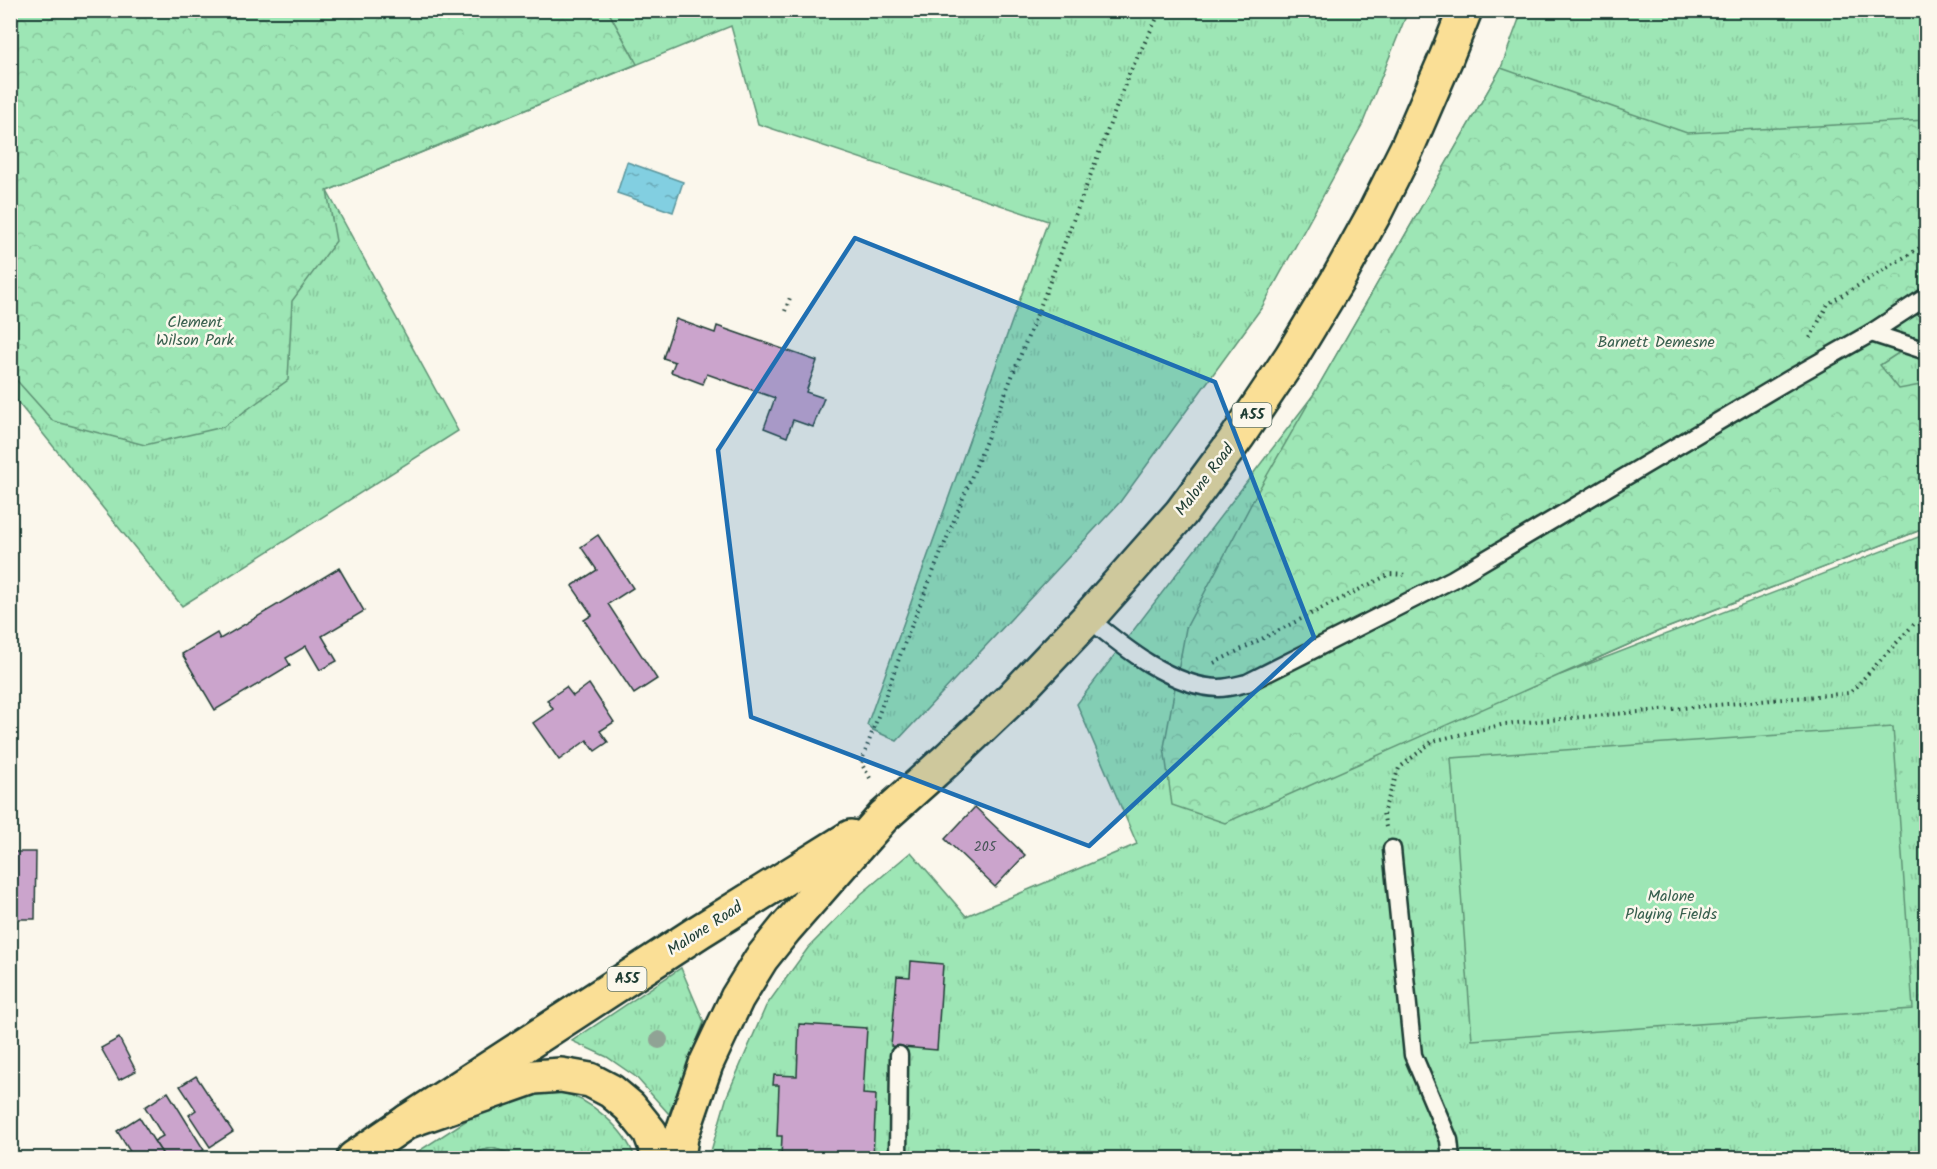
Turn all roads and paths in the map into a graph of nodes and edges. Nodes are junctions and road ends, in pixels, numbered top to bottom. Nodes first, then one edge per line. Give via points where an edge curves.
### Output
1 (1161, 10) edge
2 (1465, 10) edge
3 (1926, 244) edge
4 (791, 295) dead end
5 (1926, 297) edge
6 (785, 311) dead end
7 (1871, 333) junction
8 (1926, 351) edge
9 (1790, 379) junction
10 (1454, 579) junction
11 (1088, 618) junction
12 (1926, 623) edge
13 (1184, 680) junction
14 (870, 778) dead end
15 (883, 817) junction
16 (1392, 849) joint
17 (899, 1055) dead end
18 (408, 1121) junction
19 (354, 1158) edge
20 (660, 1158) edge
21 (678, 1158) edge
22 (898, 1158) edge
23 (1451, 1158) edge

1 - 14 path via 1129,74 905,642 861,763
2 - 11 highway, Malone Road / A55 via 1407,148 1374,214 1291,357 1181,513
3 - 9 path via 1828,304
4 - 6 path
5 - 7 lane
7 - 8 lane
7 - 9 lane
9 - 10 lane
10 - 13 path via 1390,574
10 - 13 lane via 1247,683 1220,688
11 - 13 lane via 1138,656
11 - 15 highway, Malone Road / A55 via 1011,699
12 - 16 path via 1914,624 1850,693 1505,724 1433,741 1399,768 1383,813
15 - 18 highway, Malone Road / A55
15 - 21 highway, Malone Road / A55 via 785,929 737,998 706,1064 681,1137
16 - 23 lane via 1413,1055 1449,1140
17 - 22 lane
18 - 19 highway, A55
18 - 20 highway, A55 via 534,1077 561,1075 590,1080 624,1101 650,1132

